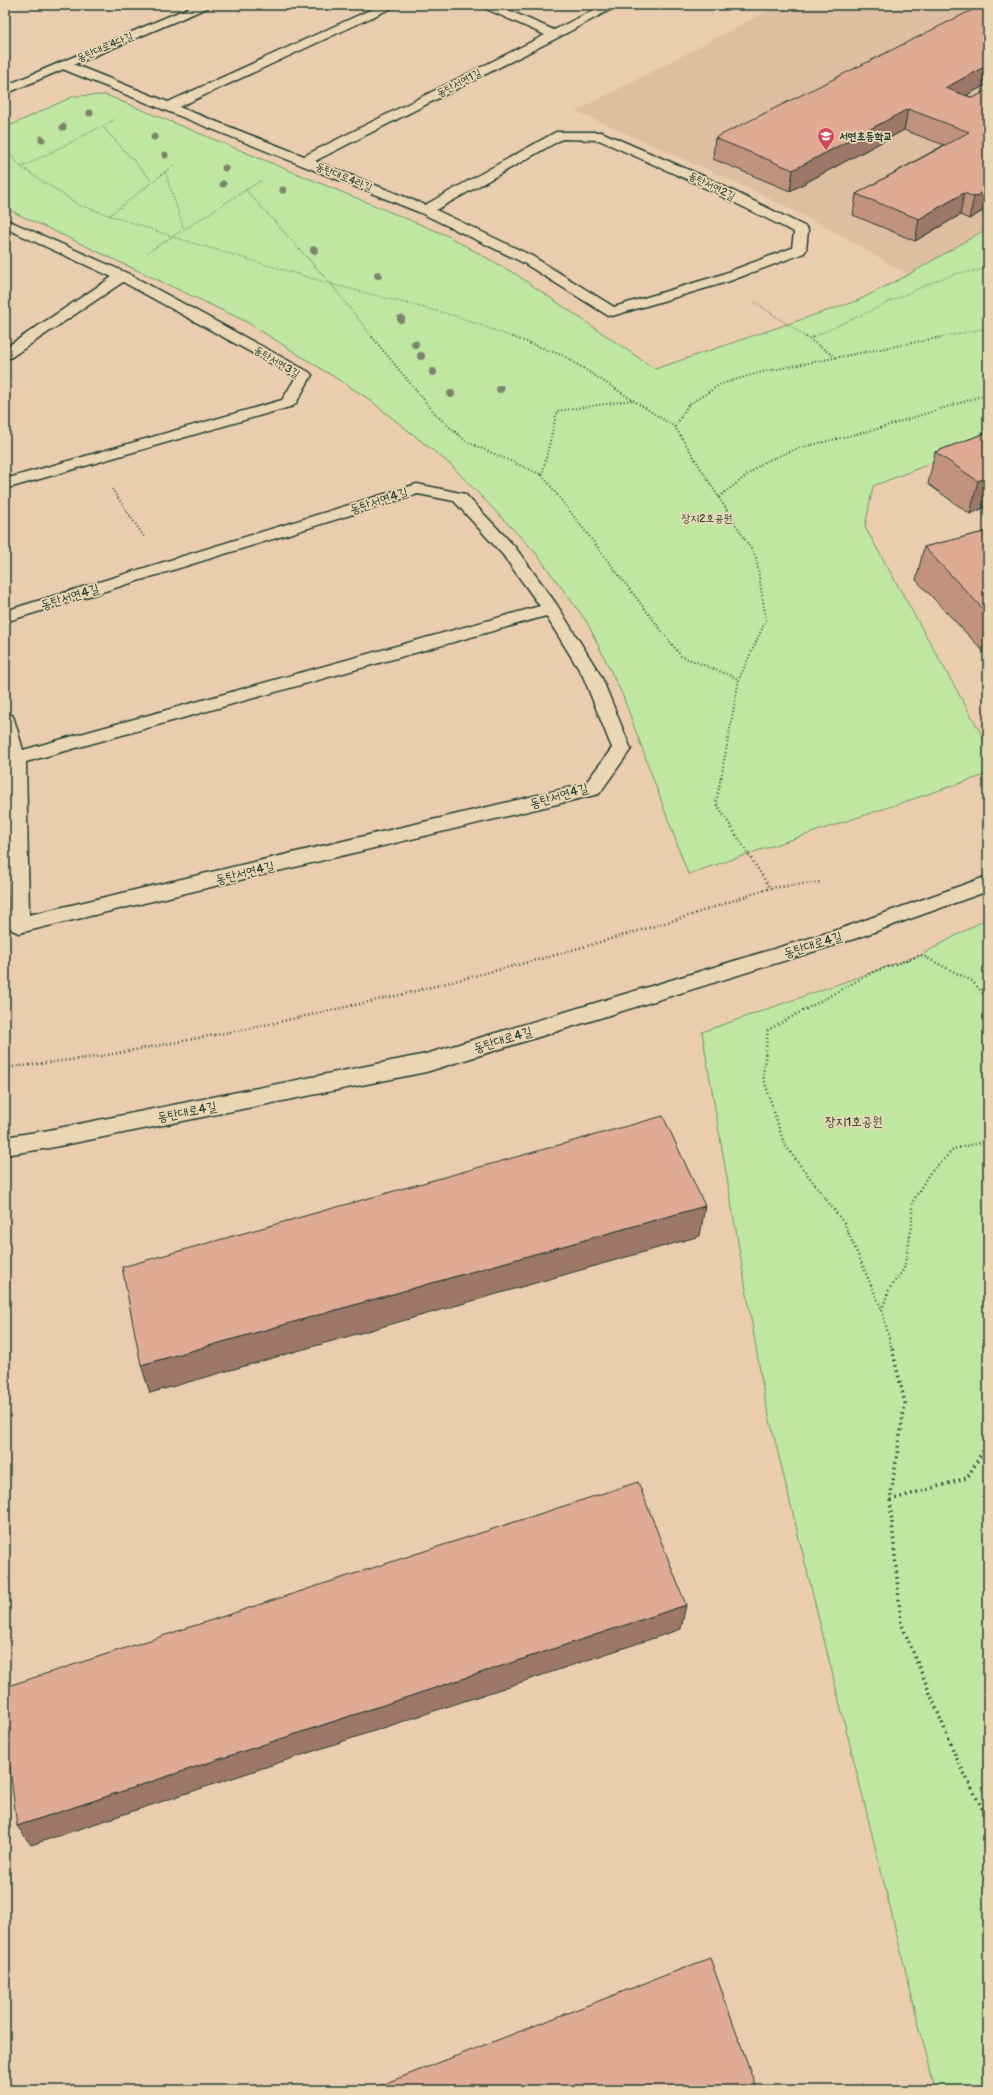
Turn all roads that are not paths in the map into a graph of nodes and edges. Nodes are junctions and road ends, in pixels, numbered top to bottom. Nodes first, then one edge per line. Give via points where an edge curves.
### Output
1 (205, 5) edge
2 (390, 5) edge
3 (486, 5) edge
4 (613, 5) edge
5 (555, 35) junction
6 (64, 65) junction
7 (5, 90) edge
8 (170, 106) junction
9 (304, 161) junction
10 (426, 210) junction
11 (5, 223) edge
12 (122, 276) junction
13 (612, 312) joint
14 (5, 355) edge
15 (5, 484) edge
16 (551, 609) junction
17 (5, 617) edge
18 (5, 719) edge
19 (16, 758) junction
20 (988, 884) edge
21 (12, 927) edge
22 (5, 1146) edge

1 - 6 street, 동탄대로4다길
2 - 8 street
3 - 5 street
4 - 5 street, 동탄서연1길
5 - 9 street, 동탄서연1길
6 - 7 street, 동탄대로4다길
6 - 8 street, 동탄대로4라길
8 - 9 street, 동탄대로4라길
9 - 10 street, 동탄대로4라길
10 - 13 street, 동탄대로4라길 via 527,260
10 - 13 street, 동탄서연2길 via 560,135 601,136 700,180 801,230 799,250 722,279
11 - 12 street, 동탄서연3길
12 - 14 street
12 - 15 street, 동탄서연3길 via 304,375 288,403
16 - 17 street, 동탄서연4길 via 509,551 459,497 417,489
16 - 19 street
16 - 21 street, 동탄서연4길 via 592,676 622,749 592,789
18 - 19 street, 동탄서연4길
19 - 21 street, 동탄서연4길
20 - 22 street, 동탄대로4길 via 840,936 426,1063

